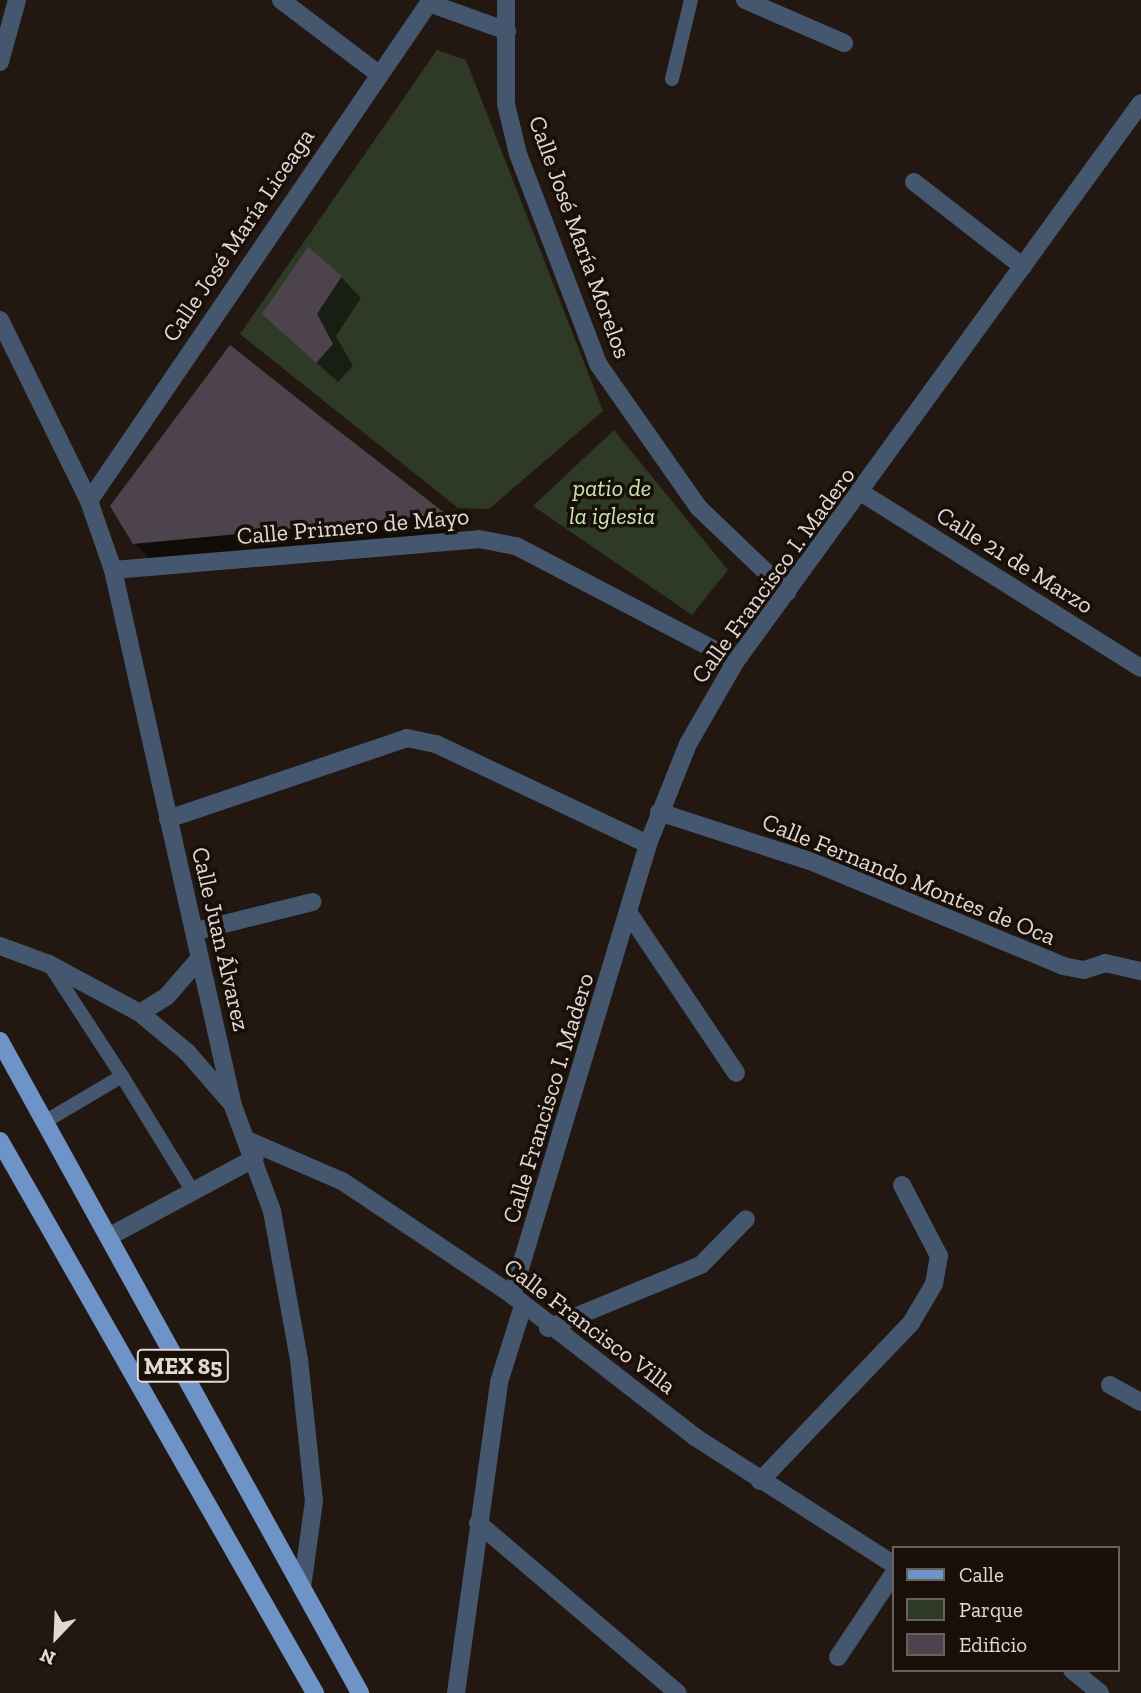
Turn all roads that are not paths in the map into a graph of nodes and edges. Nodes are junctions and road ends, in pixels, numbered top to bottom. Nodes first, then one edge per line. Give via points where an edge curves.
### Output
1 (18, 0) edge
2 (281, 0) edge
3 (506, 0) edge
4 (691, 0) edge
5 (746, 0) edge
6 (430, 1) edge
7 (507, 31) junction
8 (844, 43) dead end
9 (0, 62) edge
10 (377, 73) junction
11 (672, 79) dead end
12 (1141, 103) edge
13 (914, 183) dead end
14 (1023, 267) junction
15 (0, 320) edge
16 (862, 493) junction
17 (89, 501) junction
18 (113, 570) junction
19 (787, 592) junction
20 (736, 661) junction
21 (1141, 668) edge
22 (659, 812) junction
23 (169, 819) junction
24 (648, 845) junction
25 (312, 902) dead end
26 (630, 915) junction
27 (196, 932) junction
28 (0, 946) edge
29 (200, 958) junction
30 (49, 964) junction
31 (1141, 971) edge
32 (140, 1013) junction
33 (0, 1041) edge
34 (736, 1073) dead end
35 (122, 1076) junction
36 (233, 1106) junction
37 (46, 1121) junction
38 (0, 1141) edge
39 (249, 1141) junction
40 (255, 1158) junction
41 (902, 1185) dead end
42 (193, 1192) junction
43 (746, 1219) dead end
44 (112, 1235) junction
45 (518, 1301) junction
46 (548, 1328) junction
47 (1110, 1385) dead end
48 (1141, 1402) edge
49 (760, 1481) junction
50 (478, 1523) junction
51 (892, 1564) edge
52 (892, 1576) edge
53 (302, 1588) junction
54 (838, 1657) dead end
55 (1074, 1672) edge
56 (315, 1693) edge
57 (360, 1693) edge
58 (456, 1693) edge
59 (678, 1693) edge
60 (1100, 1693) edge

1 - 9 street
2 - 10 street
3 - 7 street, Calle José María Morelos
4 - 11 lane
5 - 8 street
6 - 7 street
6 - 10 street, Calle José María Liceaga
7 - 19 street, Calle José María Morelos via 506,104 518,153 598,363 699,508
10 - 17 street, Calle José María Liceaga
12 - 14 street, Calle Francisco I. Madero
13 - 14 street
14 - 16 street, Calle Francisco I. Madero
15 - 17 street, Calle Juan Álvarez
16 - 19 street, Calle Francisco I. Madero
16 - 21 street, Calle 21 de Marzo
17 - 18 street, Calle Juan Álvarez
18 - 20 street, Calle Primero de Mayo via 479,539 516,546
18 - 23 street, Calle Juan Álvarez
19 - 20 street, Calle Francisco I. Madero
20 - 22 street, Calle Francisco I. Madero via 688,744
22 - 24 street, Calle Francisco I. Madero
22 - 31 street, Calle Fernando Montes de Oca via 810,861 1063,966 1084,970 1105,963
23 - 24 street via 407,738 436,744
23 - 27 street, Calle Juan Álvarez
24 - 26 street, Calle Francisco I. Madero
25 - 27 street
26 - 34 street
26 - 45 street, Calle Francisco I. Madero
27 - 29 street, Calle Juan Álvarez
28 - 30 street
29 - 32 street via 167,996
29 - 36 street, Calle Juan Álvarez
30 - 32 street
30 - 35 lane
32 - 36 street via 187,1052
33 - 37 main road, MEX 85
35 - 37 lane
35 - 42 lane
36 - 39 street, Calle Juan Álvarez
37 - 44 main road, MEX 85
38 - 56 main road, MEX 85
39 - 40 street, Calle Juan Álvarez
39 - 45 street, Calle Francisco Villa via 342,1181
40 - 42 street
40 - 53 street, Calle Juan Álvarez via 272,1211 299,1359 314,1501
41 - 49 street via 939,1256 934,1284 911,1323
42 - 44 street
43 - 46 street via 701,1265
44 - 53 main road, MEX 85
45 - 46 street, Calle Francisco Villa
45 - 50 street, Calle Francisco I. Madero via 499,1382
46 - 49 street, Calle Francisco Villa
47 - 48 street
49 - 51 street, Calle Francisco Villa
50 - 58 street, Calle Francisco I. Madero
50 - 59 street
52 - 54 street
53 - 57 main road, MEX 85
55 - 60 street

